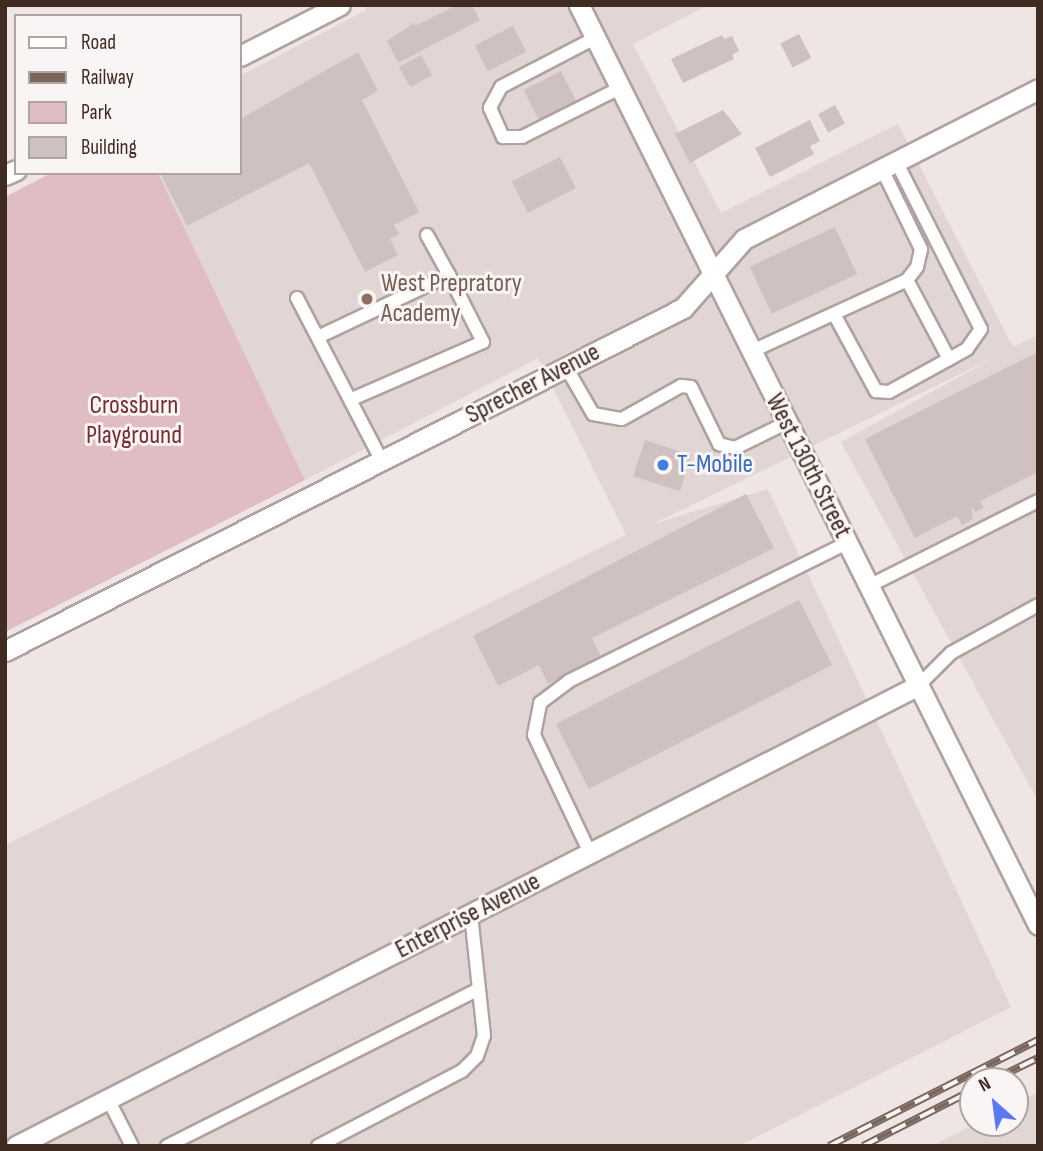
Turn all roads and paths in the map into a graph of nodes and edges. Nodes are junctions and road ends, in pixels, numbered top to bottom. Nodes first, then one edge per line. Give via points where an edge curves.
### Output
1 (340, 5) edge
2 (579, 5) edge
3 (595, 38) junction
4 (242, 55) edge
5 (620, 88) junction
6 (1038, 89) edge
7 (889, 165) junction
8 (427, 235) dead end
9 (449, 275) junction
10 (713, 279) junction
11 (907, 280) junction
12 (297, 298) dead end
13 (834, 314) junction
14 (318, 337) junction
15 (750, 352) junction
16 (948, 359) junction
17 (566, 367) junction
18 (352, 399) junction
19 (786, 423) junction
20 (382, 461) junction
21 (1038, 501) edge
22 (847, 543) junction
23 (869, 586) junction
24 (1038, 605) edge
25 (5, 651) edge
26 (919, 685) junction
27 (590, 853) junction
28 (471, 914) junction
29 (1038, 925) edge
30 (479, 989) junction
31 (108, 1099) junction
32 (16, 1146) edge
33 (132, 1146) edge
34 (167, 1146) edge
35 (318, 1146) edge

1 - 4 street
2 - 3 street, West 130th Street
3 - 5 street, West 130th Street
3 - 5 lane via 500,87 490,108 503,137 522,137
5 - 10 street, West 130th Street
6 - 7 street, Sprecher Avenue
7 - 10 street, Sprecher Avenue via 744,239
7 - 11 lane via 920,249
7 - 16 lane via 981,330 967,349
8 - 9 lane
9 - 14 lane
9 - 18 lane via 483,342
10 - 15 street, West 130th Street
10 - 17 street, Sprecher Avenue via 683,308
11 - 13 lane
11 - 16 lane
12 - 14 lane
13 - 15 lane
13 - 16 lane via 876,391 889,392
14 - 18 lane
15 - 19 street, West 130th Street
17 - 19 lane via 593,414 622,419 681,386 691,387 719,444 735,448
17 - 20 street, Sprecher Avenue
18 - 20 lane
19 - 22 street, West 130th Street
20 - 25 street, Sprecher Avenue
21 - 23 lane
22 - 23 street, West 130th Street
22 - 27 lane via 569,681 540,704 534,734
23 - 26 street, West 130th Street
24 - 26 lane via 951,653
26 - 27 street, Enterprise Avenue
26 - 29 street, West 130th Street
27 - 28 street, Enterprise Avenue
28 - 30 lane
28 - 31 street, Enterprise Avenue
30 - 34 lane
30 - 35 lane via 484,1036 477,1056 462,1071
31 - 32 street, Enterprise Avenue
31 - 33 lane

